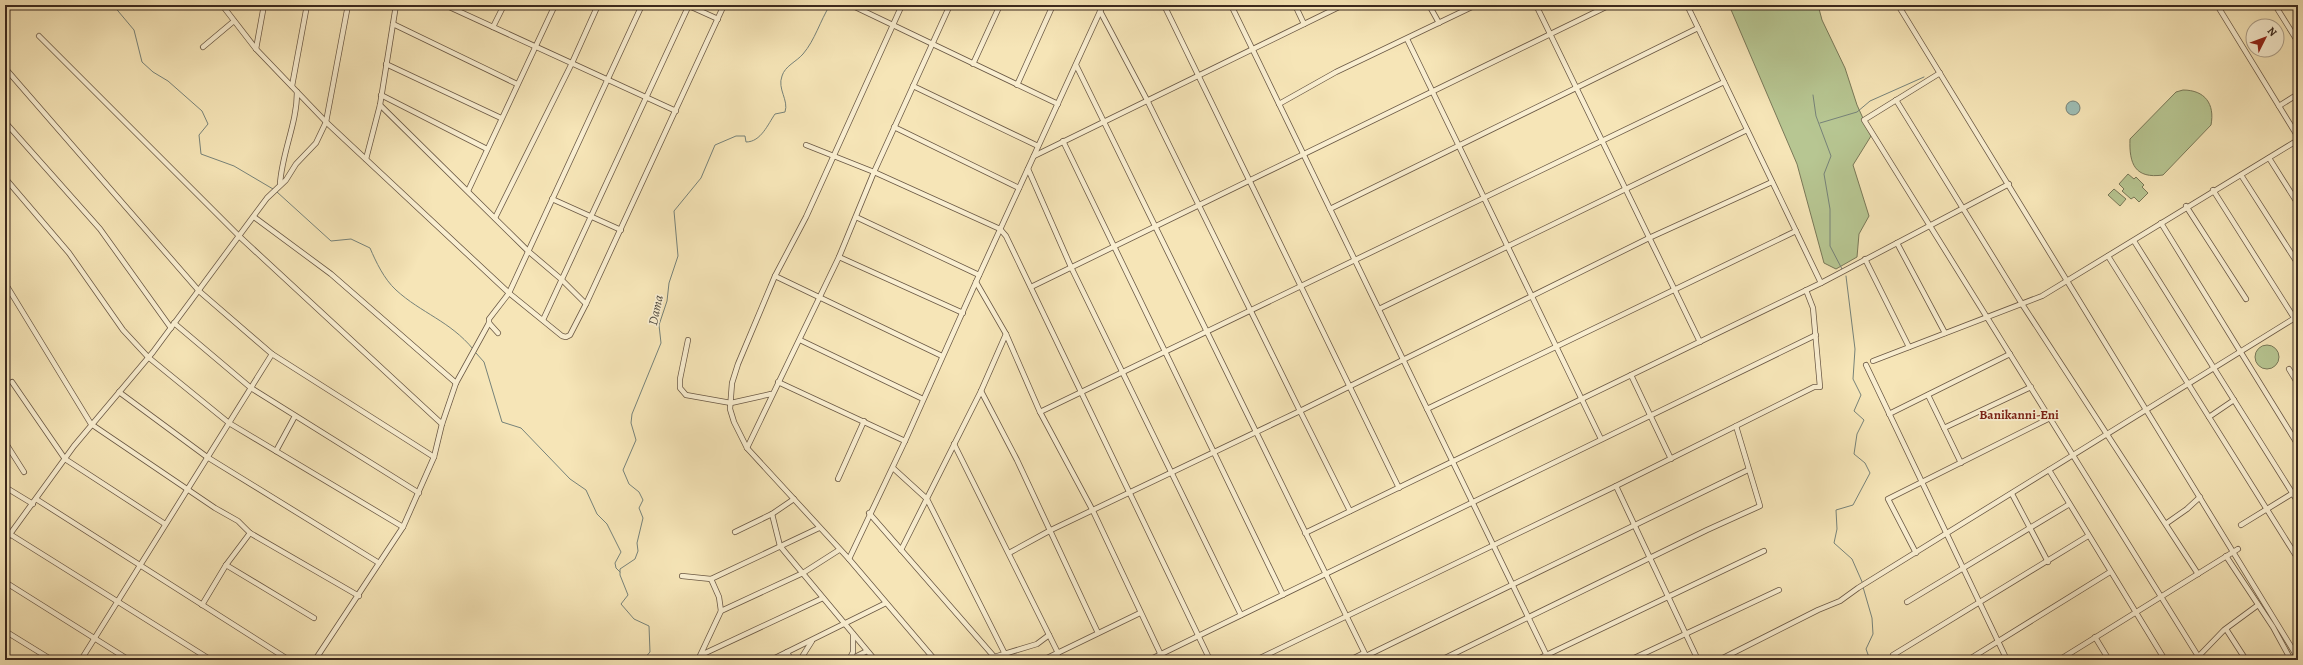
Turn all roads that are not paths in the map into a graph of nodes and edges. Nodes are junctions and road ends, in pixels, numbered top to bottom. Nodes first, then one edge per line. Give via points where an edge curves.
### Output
1 (222, 5) edge
2 (264, 5) edge
3 (306, 5) edge
4 (348, 5) edge
5 (396, 5) edge
6 (445, 5) edge
7 (504, 5) edge
8 (555, 5) edge
9 (598, 5) edge
10 (642, 5) edge
11 (688, 5) edge
12 (724, 5) edge
13 (851, 5) edge
14 (902, 5) edge
15 (950, 5) edge
16 (1000, 5) edge
17 (1053, 5) edge
18 (1103, 5) edge
19 (1164, 5) edge
20 (1230, 5) edge
21 (1295, 5) edge
22 (1343, 5) edge
23 (1429, 5) edge
24 (1476, 5) edge
25 (1536, 5) edge
26 (1610, 5) edge
27 (1687, 5) edge
28 (1898, 5) edge
29 (2217, 5) edge
30 (2275, 5) edge
31 (1100, 11) junction
32 (718, 18) junction
33 (234, 21) junction
34 (1439, 23) junction
35 (393, 24) junction
36 (1304, 24) junction
37 (892, 26) junction
38 (493, 27) junction
39 (1698, 28) junction
40 (1550, 35) junction
41 (39, 36) dead end
42 (1406, 39) junction
43 (2298, 42) edge
44 (932, 44) junction
45 (203, 47) dead end
46 (535, 47) junction
47 (256, 49) junction
48 (1253, 49) junction
49 (572, 63) junction
50 (386, 64) junction
51 (973, 64) junction
52 (1076, 65) junction
53 (5, 68) edge
54 (1940, 73) junction
55 (1199, 75) junction
56 (608, 79) junction
57 (1724, 82) junction
58 (517, 84) junction
59 (1017, 85) junction
60 (292, 86) junction
61 (913, 86) junction
62 (1576, 87) junction
63 (297, 92) junction
64 (1433, 93) junction
65 (2298, 94) edge
66 (381, 95) junction
67 (647, 96) junction
68 (1147, 100) junction
69 (1896, 100) junction
70 (1058, 104) junction
71 (1279, 104) junction
72 (380, 105) junction
73 (2279, 106) junction
74 (676, 111) junction
75 (501, 118) junction
76 (1104, 121) junction
77 (5, 122) edge
78 (326, 122) junction
79 (894, 127) junction
80 (1747, 130) junction
81 (2298, 138) edge
82 (1602, 141) junction
83 (1063, 142) junction
84 (806, 145) dead end
85 (1458, 145) junction
86 (1038, 146) junction
87 (487, 149) junction
88 (833, 155) junction
89 (1304, 155) junction
90 (1034, 156) junction
91 (2269, 158) junction
92 (366, 159) junction
93 (1028, 169) junction
94 (874, 172) junction
95 (2241, 175) junction
96 (5, 178) edge
97 (1250, 181) junction
98 (1772, 182) junction
99 (280, 184) junction
100 (2009, 184) junction
101 (1019, 188) junction
102 (1626, 190) junction
103 (2213, 190) junction
104 (468, 191) junction
105 (1484, 198) junction
106 (552, 199) junction
107 (1198, 204) junction
108 (2298, 204) edge
109 (2186, 206) junction
110 (1963, 208) junction
111 (1330, 209) junction
112 (590, 216) junction
113 (254, 217) junction
114 (856, 217) junction
115 (495, 218) junction
116 (2160, 223) junction
117 (1155, 225) junction
118 (1930, 226) junction
119 (1000, 229) junction
120 (621, 230) junction
121 (1796, 231) junction
122 (240, 237) junction
123 (1649, 238) junction
124 (2134, 241) junction
125 (1897, 243) junction
126 (1114, 247) junction
127 (1508, 247) junction
128 (528, 251) junction
129 (839, 256) junction
130 (2108, 256) junction
131 (1355, 260) junction
132 (1865, 260) junction
133 (2298, 264) edge
134 (1071, 267) junction
135 (979, 274) junction
136 (775, 276) junction
137 (561, 279) junction
138 (2068, 281) junction
139 (976, 282) junction
140 (5, 283) edge
141 (1821, 283) junction
142 (1301, 286) junction
143 (1031, 287) junction
144 (1674, 290) junction
145 (1806, 290) junction
146 (199, 291) junction
147 (509, 293) junction
148 (1532, 297) junction
149 (819, 298) junction
150 (2246, 299) dead end
151 (586, 304) junction
152 (2022, 304) junction
153 (1378, 309) junction
154 (1251, 311) junction
155 (963, 313) junction
156 (1987, 317) junction
157 (2296, 317) edge
158 (543, 320) junction
159 (174, 323) junction
160 (489, 323) junction
161 (2298, 324) edge
162 (170, 328) junction
163 (1207, 332) junction
164 (498, 333) dead end
165 (1945, 333) junction
166 (1006, 334) junction
167 (1816, 335) junction
168 (688, 340) dead end
169 (800, 340) junction
170 (1700, 342) junction
171 (1556, 347) junction
172 (1909, 347) junction
173 (1165, 352) junction
174 (2240, 352) junction
175 (272, 354) junction
176 (2010, 354) junction
177 (942, 356) junction
178 (148, 357) junction
179 (1403, 360) junction
180 (1873, 361) dead end
181 (1866, 365) dead end
182 (2214, 368) junction
183 (2289, 369) dead end
184 (1123, 372) junction
185 (1631, 375) junction
186 (12, 382) dead end
187 (778, 382) junction
188 (456, 383) junction
189 (2188, 383) junction
190 (2298, 384) edge
191 (1350, 387) junction
192 (2031, 387) junction
193 (251, 388) junction
194 (981, 391) junction
195 (119, 392) junction
196 (1082, 392) junction
197 (771, 394) junction
198 (1928, 394) junction
199 (923, 399) junction
200 (1581, 399) junction
201 (2234, 400) junction
202 (731, 403) junction
203 (1427, 409) junction
204 (2147, 410) junction
205 (1300, 411) junction
206 (1040, 412) junction
207 (1889, 414) junction
208 (295, 416) junction
209 (1650, 416) junction
210 (2209, 417) junction
211 (2050, 418) junction
212 (864, 421) junction
213 (90, 424) junction
214 (228, 424) junction
215 (442, 424) junction
216 (1736, 426) junction
217 (1944, 428) junction
218 (1256, 432) junction
219 (2106, 435) junction
220 (1601, 440) junction
221 (905, 441) junction
222 (5, 442) edge
223 (954, 444) junction
224 (2298, 445) edge
225 (747, 448) junction
226 (276, 452) junction
227 (1214, 453) junction
228 (2073, 455) junction
229 (207, 457) junction
230 (434, 457) junction
231 (65, 459) junction
232 (1672, 459) junction
233 (1452, 462) junction
234 (1960, 463) junction
235 (893, 468) junction
236 (1748, 470) junction
237 (2048, 470) junction
238 (24, 472) dead end
239 (1172, 473) junction
240 (838, 479) dead end
241 (1922, 482) junction
242 (1616, 486) junction
243 (5, 487) edge
244 (1399, 488) junction
245 (187, 489) junction
246 (2298, 490) edge
247 (419, 493) junction
248 (1130, 493) junction
249 (2292, 493) junction
250 (2012, 494) junction
251 (2200, 497) junction
252 (794, 499) junction
253 (926, 499) junction
254 (34, 502) junction
255 (2298, 502) edge
256 (1472, 504) junction
257 (2068, 505) junction
258 (2266, 509) junction
259 (1092, 511) junction
260 (1350, 511) junction
261 (869, 513) junction
262 (772, 514) junction
263 (2167, 523) junction
264 (165, 524) junction
265 (2240, 525) dead end
266 (1635, 526) junction
267 (403, 527) junction
268 (2030, 527) junction
269 (819, 528) junction
270 (1051, 530) junction
271 (5, 531) edge
272 (734, 532) dead end
273 (250, 533) junction
274 (1305, 533) junction
275 (11, 534) junction
276 (1946, 534) junction
277 (2088, 536) junction
278 (5, 541) edge
279 (1494, 545) junction
280 (780, 546) junction
281 (2238, 548) dead end
282 (839, 550) junction
283 (901, 550) junction
284 (1764, 551) dead end
285 (2233, 552) junction
286 (1009, 553) junction
287 (1916, 553) junction
288 (2226, 556) junction
289 (849, 559) junction
290 (1651, 559) junction
291 (2298, 559) edge
292 (2048, 562) junction
293 (378, 563) junction
294 (139, 565) junction
295 (226, 565) junction
296 (1962, 567) junction
297 (2110, 572) junction
298 (803, 573) junction
299 (2198, 574) junction
300 (1326, 575) junction
301 (682, 576) dead end
302 (711, 579) junction
303 (5, 582) edge
304 (1513, 585) junction
305 (1779, 590) dead end
306 (1283, 595) junction
307 (359, 596) junction
308 (1668, 596) junction
309 (2161, 596) junction
310 (823, 598) junction
311 (117, 601) junction
312 (1907, 602) dead end
313 (886, 603) junction
314 (1979, 603) junction
315 (202, 605) junction
316 (2258, 605) junction
317 (721, 611) junction
318 (2135, 611) junction
319 (1140, 613) junction
320 (1241, 615) junction
321 (1347, 617) junction
322 (314, 618) dead end
323 (1528, 618) junction
324 (845, 624) junction
325 (2226, 629) junction
326 (5, 631) edge
327 (1098, 633) junction
328 (1686, 633) junction
329 (853, 634) junction
330 (1049, 635) junction
331 (1198, 636) junction
332 (2095, 637) junction
333 (94, 638) junction
334 (812, 640) junction
335 (1998, 641) junction
336 (867, 651) junction
337 (788, 652) junction
338 (1058, 653) junction
339 (701, 654) junction
340 (1006, 654) junction
341 (1161, 654) junction
342 (1547, 655) junction
343 (1893, 655) dead end
344 (1366, 656) edge
345 (996, 658) edge
346 (2196, 658) edge
347 (2298, 658) edge
348 (52, 660) edge
349 (81, 660) edge
350 (129, 660) edge
351 (211, 660) edge
352 (289, 660) edge
353 (315, 660) edge
354 (698, 660) edge
355 (771, 660) edge
356 (792, 660) edge
357 (800, 660) edge
358 (849, 660) edge
359 (875, 660) edge
360 (935, 660) edge
361 (1042, 660) edge
362 (1150, 660) edge
363 (1210, 660) edge
364 (1256, 660) edge
365 (1350, 660) edge
366 (1441, 660) edge
367 (1536, 660) edge
368 (1549, 660) edge
369 (1630, 660) edge
370 (1698, 660) edge
371 (1719, 660) edge
372 (1968, 660) edge
373 (2007, 660) edge
374 (2060, 660) edge
375 (2109, 660) edge
376 (2165, 660) edge
377 (2246, 660) edge
378 (2291, 660) edge

1 - 33 street
2 - 47 street
3 - 60 street
4 - 78 street
5 - 35 street
6 - 38 street
7 - 38 street
8 - 46 street
9 - 49 street
10 - 56 street
11 - 32 street
11 - 67 street
12 - 32 street
13 - 37 street
14 - 37 street
15 - 44 street
16 - 51 street
17 - 59 street
18 - 31 street
19 - 55 street
20 - 48 street
21 - 36 street
22 - 36 street
23 - 34 street
24 - 34 street
25 - 40 street
26 - 40 street
27 - 39 street
28 - 54 street
29 - 73 street
30 - 43 street
31 - 52 street
31 - 68 street
32 - 74 street
33 - 45 street
33 - 47 street
34 - 42 street
35 - 50 street
35 - 58 street
36 - 48 street
37 - 44 street
37 - 88 street
38 - 46 street
39 - 57 street
39 - 62 street
40 - 62 street
40 - 64 street
41 - 122 street
42 - 64 street
42 - 71 street via 1336,72
44 - 51 street
44 - 61 street
46 - 49 street
46 - 58 street
47 - 60 street
48 - 55 street
48 - 71 street
49 - 56 street
49 - 115 street
50 - 66 street
50 - 75 street
51 - 59 street
52 - 70 street
52 - 76 street
53 - 146 street
54 - 69 street
54 - 100 street
55 - 68 street
55 - 97 street
56 - 67 street
56 - 106 street
57 - 80 street
57 - 82 street
58 - 75 street
59 - 70 street
60 - 63 street
61 - 79 street
61 - 86 street
62 - 82 street
62 - 85 street
63 - 78 street
63 - 99 street via 296,112 281,165
64 - 85 street
64 - 89 street
65 - 73 street
66 - 72 street
66 - 87 street
67 - 74 street
67 - 112 street
68 - 76 street
68 - 107 street
69 - 110 street
69 - 118 street via 1864,120
70 - 86 street
71 - 89 street
72 - 92 street
72 - 104 street
73 - 81 street
74 - 120 street
75 - 87 street
76 - 83 street
76 - 117 street
77 - 162 street via 100,229
78 - 92 street
78 - 99 street via 316,143
79 - 94 street
79 - 101 street
80 - 98 street
80 - 102 street
81 - 91 street
82 - 102 street
82 - 105 street
83 - 90 street
83 - 126 street
84 - 88 street
85 - 105 street
85 - 111 street
86 - 90 street
87 - 104 street
88 - 94 street
88 - 136 street via 806,217
89 - 97 street
89 - 111 street
90 - 93 street
91 - 95 street
91 - 108 street
92 - 147 street
93 - 101 street
93 - 134 street
94 - 114 street
94 - 119 street
95 - 103 street
95 - 133 street
96 - 178 street via 69,253 123,330
97 - 107 street
97 - 142 street
98 - 121 street
98 - 123 street
99 - 113 street
100 - 110 street
100 - 138 street
101 - 119 street
102 - 123 street
102 - 127 street
103 - 109 street
103 - 157 street
104 - 115 street
105 - 127 street
105 - 131 street
106 - 112 street
106 - 128 street
107 - 117 street
107 - 154 street
109 - 116 street
109 - 150 street
110 - 118 street
110 - 152 street
111 - 131 street
112 - 120 street
112 - 137 street
113 - 122 street
113 - 188 street via 330,274
114 - 129 street
114 - 135 street
115 - 128 street
116 - 124 street
116 - 174 street
117 - 126 street
117 - 163 street
118 - 125 street
118 - 156 street
119 - 135 street
119 - 143 street
120 - 151 street
121 - 141 street
121 - 144 street
122 - 146 street
122 - 215 street
123 - 144 street
123 - 148 street
124 - 130 street
124 - 182 street
125 - 132 street
125 - 165 street
126 - 134 street
126 - 173 street
127 - 148 street
127 - 153 street
128 - 137 street
128 - 147 street
129 - 149 street
129 - 155 street
130 - 138 street
130 - 189 street
131 - 142 street
131 - 153 street
132 - 141 street
132 - 172 street
134 - 143 street
134 - 184 street
135 - 139 street
136 - 149 street
136 - 202 street via 738,364 732,383
137 - 151 street
137 - 158 street
138 - 152 street
138 - 204 street
139 - 155 street
139 - 166 street
140 - 213 street
141 - 145 street
142 - 154 street
142 - 191 street
143 - 196 street
144 - 170 street
144 - 171 street
145 - 167 street via 1813,308
145 - 170 street
146 - 159 street
146 - 175 street
147 - 158 street
147 - 160 street via 491,314
148 - 171 street
148 - 179 street
149 - 169 street
149 - 177 street
151 - 158 street via 570,335 566,337
152 - 156 street
152 - 219 street
153 - 179 street
154 - 163 street
154 - 205 street
155 - 177 street
156 - 165 street
156 - 176 street
157 - 161 street
157 - 174 street
159 - 162 street
159 - 193 street
160 - 164 street
160 - 188 street
162 - 178 street
163 - 173 street
163 - 218 street
165 - 172 street
166 - 194 street
166 - 206 street
167 - 209 street
167 - 216 street via 1820,387 1814,387
168 - 202 street via 680,388 686,395
169 - 187 street
169 - 199 street
170 - 185 street
171 - 200 street
171 - 203 street
172 - 180 street
173 - 184 street
173 - 227 street
174 - 182 street
174 - 224 street
175 - 193 street
175 - 230 street
176 - 192 street
176 - 198 street
177 - 199 street
178 - 195 street
178 - 214 street
179 - 191 street
179 - 203 street
181 - 207 street
182 - 189 street
182 - 201 street
183 - 190 street
184 - 196 street
184 - 239 street
185 - 200 street
185 - 209 street
186 - 231 street
187 - 197 street
187 - 212 street
188 - 215 street
189 - 204 street
189 - 210 street
191 - 205 street
191 - 244 street
192 - 211 street
192 - 217 street
193 - 208 street
193 - 214 street
194 - 223 street
194 - 270 street
195 - 213 street
195 - 229 street
196 - 206 street
196 - 248 street
197 - 202 street
197 - 225 street
198 - 207 street
198 - 217 street
199 - 221 street
200 - 220 street
200 - 233 street
201 - 210 street
201 - 249 street
202 - 225 street via 731,414
203 - 233 street
204 - 219 street
204 - 251 street
205 - 218 street
205 - 260 street
206 - 259 street
207 - 241 street
208 - 226 street
208 - 247 street
209 - 220 street
209 - 232 street
210 - 258 street
211 - 228 street
211 - 234 street
212 - 221 street
212 - 240 street
213 - 231 street
213 - 245 street
214 - 226 street
214 - 229 street
215 - 230 street
216 - 232 street
216 - 236 street
217 - 234 street
218 - 227 street
218 - 274 street
219 - 228 street
219 - 263 street
220 - 256 street
221 - 235 street
222 - 238 street
223 - 253 street
223 - 286 street
225 - 252 street
226 - 267 street
227 - 239 street
227 - 306 street
228 - 237 street
228 - 309 street
229 - 245 street
229 - 293 street
230 - 247 street
231 - 254 street
231 - 264 street
232 - 242 street
233 - 244 street
233 - 256 street
234 - 241 street
235 - 253 street
235 - 261 street
236 - 266 street
236 - 290 street via 1760,506
237 - 250 street
237 - 257 street
239 - 248 street
239 - 320 street
241 - 276 street
241 - 287 street via 1888,499
242 - 266 street
242 - 279 street
243 - 254 street
244 - 260 street
245 - 264 street
245 - 273 street via 238,521
246 - 249 street
247 - 267 street
248 - 259 street
248 - 331 street
249 - 255 street
249 - 258 street
250 - 268 street
250 - 276 street
251 - 263 street
251 - 285 street
252 - 262 street
252 - 269 street
253 - 283 street
253 - 340 street
254 - 275 street
254 - 294 street
256 - 279 street
256 - 300 street
257 - 268 street
257 - 277 street
258 - 265 street
258 - 291 street
259 - 270 street
259 - 319 street
260 - 274 street
261 - 283 street
261 - 289 street
262 - 272 street
262 - 280 street
263 - 299 street
264 - 294 street
266 - 290 street
266 - 304 street
267 - 293 street
268 - 292 street
268 - 296 street
269 - 280 street
269 - 282 street
270 - 286 street
270 - 327 street
271 - 275 street
273 - 295 street
273 - 307 street
274 - 300 street
275 - 278 street
275 - 311 street
276 - 287 street
276 - 296 street
277 - 292 street
277 - 297 street
279 - 304 street
279 - 321 street
280 - 298 street
280 - 302 street
281 - 285 street
282 - 289 street
282 - 298 street
283 - 345 street
284 - 308 street
285 - 288 street
285 - 347 street
286 - 330 street
287 - 371 street via 1840,601
288 - 299 street
288 - 316 street
289 - 313 street
290 - 308 street
290 - 323 street
292 - 314 street
293 - 307 street
294 - 311 street
294 - 315 street
295 - 315 street
295 - 322 street
296 - 312 street
296 - 314 street
297 - 318 street
297 - 335 street
298 - 310 street
298 - 317 street
299 - 309 street
300 - 306 street
300 - 321 street
301 - 302 street
302 - 317 street via 719,597
303 - 333 street
304 - 323 street
304 - 344 street
305 - 328 street
306 - 320 street
307 - 353 street
308 - 328 street
308 - 342 street
309 - 318 street
309 - 346 street
310 - 324 street
310 - 339 street
311 - 333 street
311 - 351 street
313 - 324 street
313 - 360 street
314 - 335 street
314 - 343 street
315 - 352 street
316 - 325 street
316 - 378 street
317 - 339 street
318 - 332 street
318 - 376 street
319 - 327 street
319 - 341 street
320 - 331 street
321 - 344 street
321 - 364 street
323 - 342 street
323 - 366 street
324 - 329 street
324 - 334 street
325 - 346 street
325 - 377 street
326 - 348 street
327 - 338 street
328 - 369 street
328 - 370 street
329 - 336 street
329 - 358 street
330 - 338 street
330 - 340 street via 1037,644
331 - 341 street
331 - 363 street
332 - 374 street
332 - 375 street
333 - 349 street
333 - 350 street
334 - 337 street
334 - 357 street
335 - 372 street
335 - 373 street
336 - 358 street
336 - 359 street
337 - 355 street
337 - 356 street
338 - 361 street
339 - 354 street
340 - 345 street
341 - 362 street
342 - 367 street
342 - 368 street
344 - 365 street

